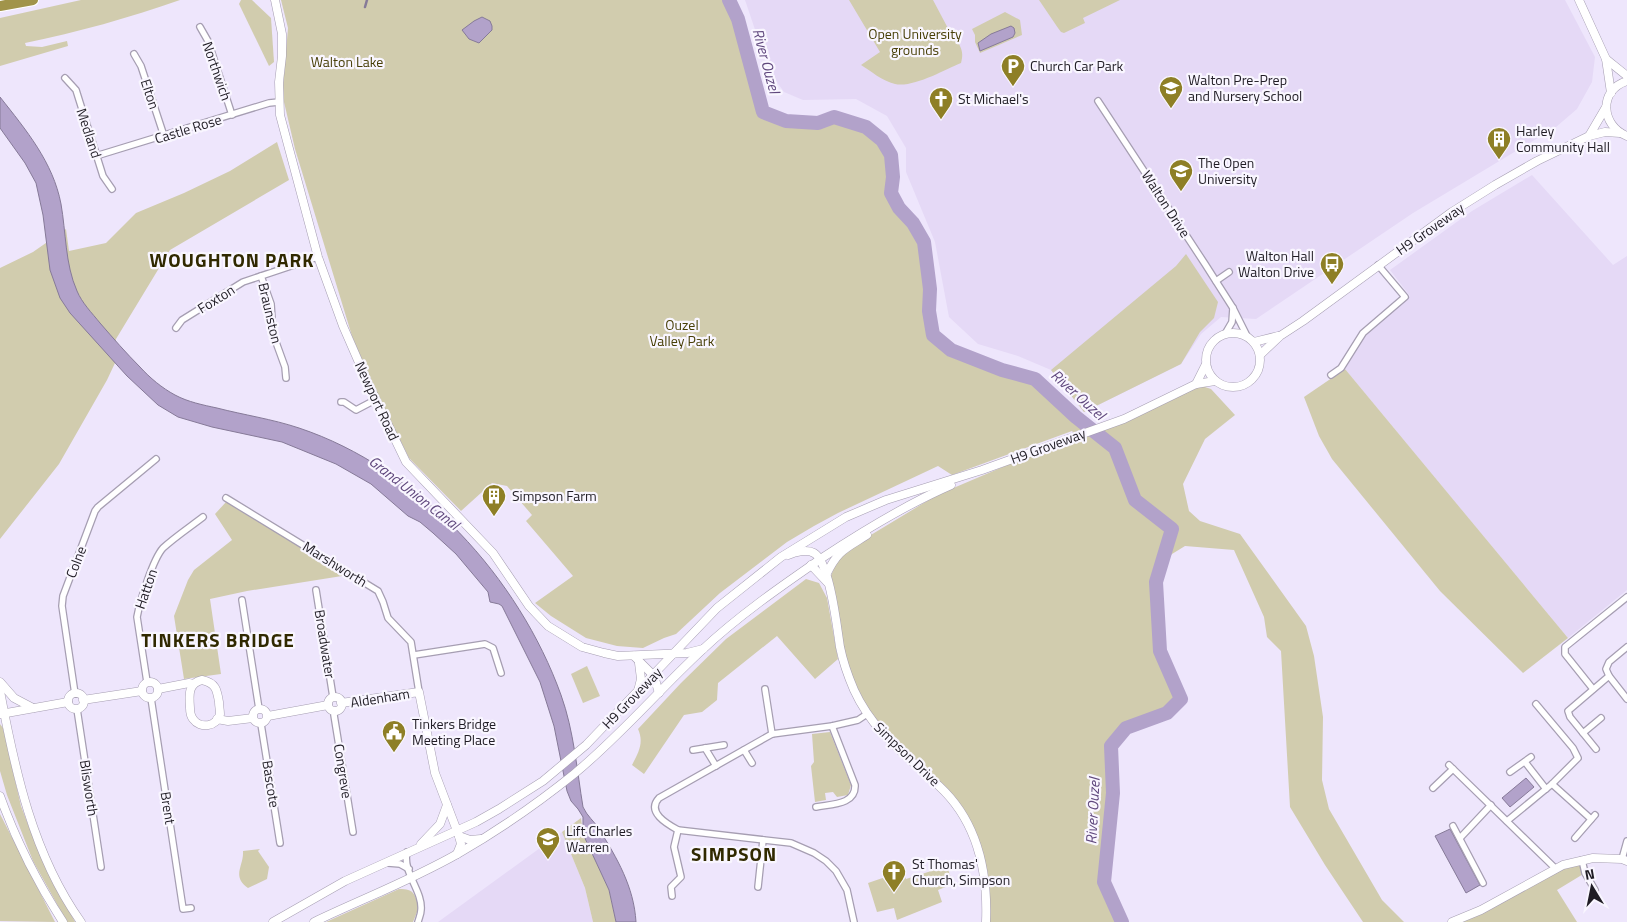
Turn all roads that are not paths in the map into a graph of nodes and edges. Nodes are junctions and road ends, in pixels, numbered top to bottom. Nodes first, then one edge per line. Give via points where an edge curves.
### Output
1 (33, 0) edge
2 (275, 0) edge
3 (1579, 0) edge
4 (0, 6) edge
5 (200, 27) dead end
6 (134, 54) dead end
7 (1606, 59) junction
8 (1627, 76) edge
9 (65, 78) dead end
10 (1627, 81) edge
11 (1611, 93) junction
12 (279, 102) junction
13 (1098, 102) dead end
14 (1606, 107) junction
15 (232, 115) junction
16 (1624, 135) edge
17 (164, 136) junction
18 (1589, 136) junction
19 (96, 156) junction
20 (112, 189) dead end
21 (318, 257) junction
22 (1378, 265) junction
23 (1229, 272) dead end
24 (261, 276) junction
25 (1216, 281) junction
26 (1233, 308) junction
27 (176, 328) dead end
28 (1225, 334) junction
29 (1247, 336) junction
30 (1280, 336) junction
31 (1254, 342) junction
32 (1260, 355) junction
33 (1206, 364) junction
34 (1331, 375) dead end
35 (286, 378) dead end
36 (1215, 381) junction
37 (1196, 384) junction
38 (375, 400) junction
39 (341, 402) dead end
40 (156, 459) dead end
41 (982, 470) junction
42 (226, 498) dead end
43 (892, 515) junction
44 (202, 517) dead end
45 (818, 534) junction
46 (812, 552) junction
47 (781, 557) junction
48 (820, 560) junction
49 (811, 565) junction
50 (826, 575) junction
51 (828, 583) junction
52 (316, 590) dead end
53 (1627, 597) edge
54 (242, 600) dead end
55 (1627, 647) edge
56 (703, 649) junction
57 (674, 653) junction
58 (414, 655) junction
59 (636, 659) junction
60 (501, 673) dead end
61 (654, 676) junction
62 (1609, 676) junction
63 (0, 682) edge
64 (147, 682) junction
65 (193, 684) junction
66 (158, 689) junction
67 (764, 689) dead end
68 (1593, 689) junction
69 (0, 691) edge
70 (142, 691) junction
71 (638, 691) junction
72 (419, 692) junction
73 (74, 694) junction
74 (659, 694) junction
75 (333, 697) junction
76 (151, 698) junction
77 (1627, 699) edge
78 (83, 700) junction
79 (68, 702) junction
80 (341, 703) junction
81 (1536, 704) dead end
82 (328, 705) junction
83 (35, 708) junction
84 (77, 709) junction
85 (259, 709) junction
86 (336, 711) junction
87 (1, 714) edge
88 (867, 714) junction
89 (268, 716) junction
90 (253, 718) junction
91 (1601, 718) dead end
92 (217, 719) junction
93 (261, 724) junction
94 (832, 726) junction
95 (1583, 733) junction
96 (772, 734) junction
97 (724, 745) dead end
98 (705, 748) junction
99 (1596, 749) dead end
100 (694, 750) dead end
101 (744, 750) junction
102 (1532, 757) dead end
103 (1525, 762) junction
104 (752, 763) dead end
105 (716, 766) junction
106 (1510, 772) dead end
107 (1552, 784) junction
108 (1433, 788) dead end
109 (1546, 789) junction
110 (0, 796) edge
111 (447, 805) junction
112 (1491, 805) junction
113 (816, 807) dead end
114 (1508, 821) junction
115 (1453, 826) dead end
116 (678, 830) junction
117 (353, 832) dead end
118 (458, 833) junction
119 (436, 836) junction
120 (1460, 838) junction
121 (1575, 838) dead end
122 (483, 839) junction
123 (763, 840) junction
124 (1627, 841) edge
125 (280, 843) dead end
126 (411, 850) junction
127 (455, 855) junction
128 (1582, 860) junction
129 (1624, 860) edge
130 (383, 863) junction
131 (101, 867) dead end
132 (409, 869) junction
133 (1556, 869) junction
134 (412, 877) junction
135 (1483, 883) dead end
136 (758, 887) dead end
137 (1595, 890) dead end
138 (672, 896) dead end
139 (192, 908) dead end
140 (63, 922) edge
141 (81, 922) edge
142 (274, 922) edge
143 (314, 922) edge
144 (418, 922) edge
145 (854, 922) edge
146 (986, 922) edge
147 (1452, 922) edge

1 - 4 highway
2 - 12 street, Newport Road via 282,34
3 - 7 street
5 - 15 street, Northwich via 208,41
6 - 17 street, Elton
7 - 8 street
7 - 11 street
9 - 19 street, Medland via 76,90
10 - 11 street
11 - 14 street
12 - 15 street, Castle Rose
12 - 21 street, Newport Road
13 - 25 street, Walton Drive
14 - 16 street via 1610,122
14 - 18 street
15 - 17 street, Castle Rose
16 - 18 street, H9 Groveway via 1605,132
17 - 19 street, Castle Rose
18 - 22 street, H9 Groveway via 1495,185
19 - 20 street, Medland
21 - 24 street, Foxton
21 - 38 street, Newport Road
22 - 30 street, H9 Groveway
22 - 34 street via 1405,297 1362,333 1341,368
23 - 25 street
24 - 27 street, Foxton via 232,288 182,320
24 - 35 street, Braunston
25 - 26 street, Walton Drive
26 - 28 street via 1232,322
26 - 29 street, Walton Drive
28 - 29 street
28 - 33 street via 1210,346
29 - 31 street
30 - 31 street, H9 Groveway
30 - 32 street, H9 Groveway
31 - 32 street
32 - 36 street via 1259,369 1245,385 1229,387
33 - 36 street
33 - 37 street
36 - 37 street, H9 Groveway
37 - 41 street, H9 Groveway via 1124,419
38 - 39 street via 356,410
38 - 59 street, Newport Road via 406,462 493,553 529,606 548,626 582,647
40 - 73 street, Colne via 95,511 63,596
41 - 43 street, H9 Groveway
41 - 45 street, H9 Groveway via 886,500 846,517
42 - 58 street, Marshworth via 378,591 388,618 411,642
43 - 48 street, H9 Groveway
43 - 50 street via 877,529 841,551
44 - 64 street, Hatton via 157,556 139,606 137,617
45 - 46 street
45 - 47 street, H9 Groveway
46 - 47 street
46 - 48 street
46 - 49 street
47 - 57 street, H9 Groveway via 717,608
48 - 49 street, H9 Groveway
48 - 50 street, Simpson Drive
49 - 51 street
49 - 56 street, H9 Groveway via 755,605
50 - 51 street, Simpson Drive
51 - 88 street, Simpson Drive via 846,669
52 - 75 street, Broadwater
53 - 68 street via 1565,647 1565,654
54 - 85 street
55 - 62 street via 1607,664
56 - 57 street, Newport Road
56 - 74 street, H9 Groveway
57 - 59 street, Newport Road
57 - 61 street, H9 Groveway
58 - 60 street via 485,644 493,648
58 - 72 street, Marshworth
59 - 61 street
59 - 71 street via 641,679
61 - 71 street, H9 Groveway
61 - 74 street
62 - 68 street
62 - 77 street
63 - 83 street via 14,698
64 - 66 street via 154,683
64 - 70 street
65 - 66 street
65 - 92 street via 202,680 211,682 217,689 220,709
65 - 92 street via 189,693 192,718 204,726
66 - 76 street
67 - 96 street
68 - 95 street via 1568,711
69 - 87 street
70 - 76 street
70 - 78 street
71 - 118 street, H9 Groveway via 586,745 543,781
72 - 80 street, Aldenham
72 - 111 street, Marshworth via 430,756
73 - 78 street
73 - 79 street
74 - 122 street, H9 Groveway via 575,773
75 - 80 street
75 - 82 street
76 - 139 street, Brent via 183,910
78 - 84 street
79 - 83 street
79 - 84 street via 71,708
80 - 86 street
81 - 107 street via 1578,758
82 - 86 street via 330,710
82 - 89 street
83 - 87 street
84 - 131 street, Blisworth
85 - 89 street
85 - 90 street
86 - 117 street, Congreve via 334,715
87 - 141 street via 38,840 67,903
88 - 94 street via 858,720
88 - 146 street, Simpson Drive via 887,740 941,788 963,815 981,855
89 - 93 street
90 - 92 street
90 - 93 street
91 - 95 street
93 - 125 street, Bascote
94 - 96 street
94 - 113 street via 855,792 846,801
95 - 99 street
96 - 101 street
97 - 98 street
98 - 100 street
98 - 105 street
101 - 104 street
101 - 105 street
102 - 103 street
103 - 106 street
103 - 109 street
105 - 116 street via 655,803 657,815
107 - 109 street
107 - 121 street via 1593,817
108 - 112 street via 1451,767
109 - 114 street
110 - 140 street via 36,877
111 - 118 street, Marshworth
111 - 119 street
112 - 114 street
112 - 120 street
114 - 133 street
115 - 120 street
116 - 123 street
116 - 138 street via 674,847 681,877 671,887
118 - 119 street, H9 Groveway
118 - 122 street via 470,840
118 - 127 street via 461,844
119 - 126 street
120 - 135 street
122 - 127 street, H9 Groveway
123 - 136 street
123 - 145 street via 791,843 826,861 847,890
124 - 129 street
126 - 130 street
126 - 132 street via 407,861
127 - 134 street, H9 Groveway
128 - 129 street
128 - 133 street
128 - 137 street
130 - 132 street via 397,863
130 - 142 street
132 - 134 street
133 - 147 street
134 - 143 street, H9 Groveway
134 - 144 street via 421,903

